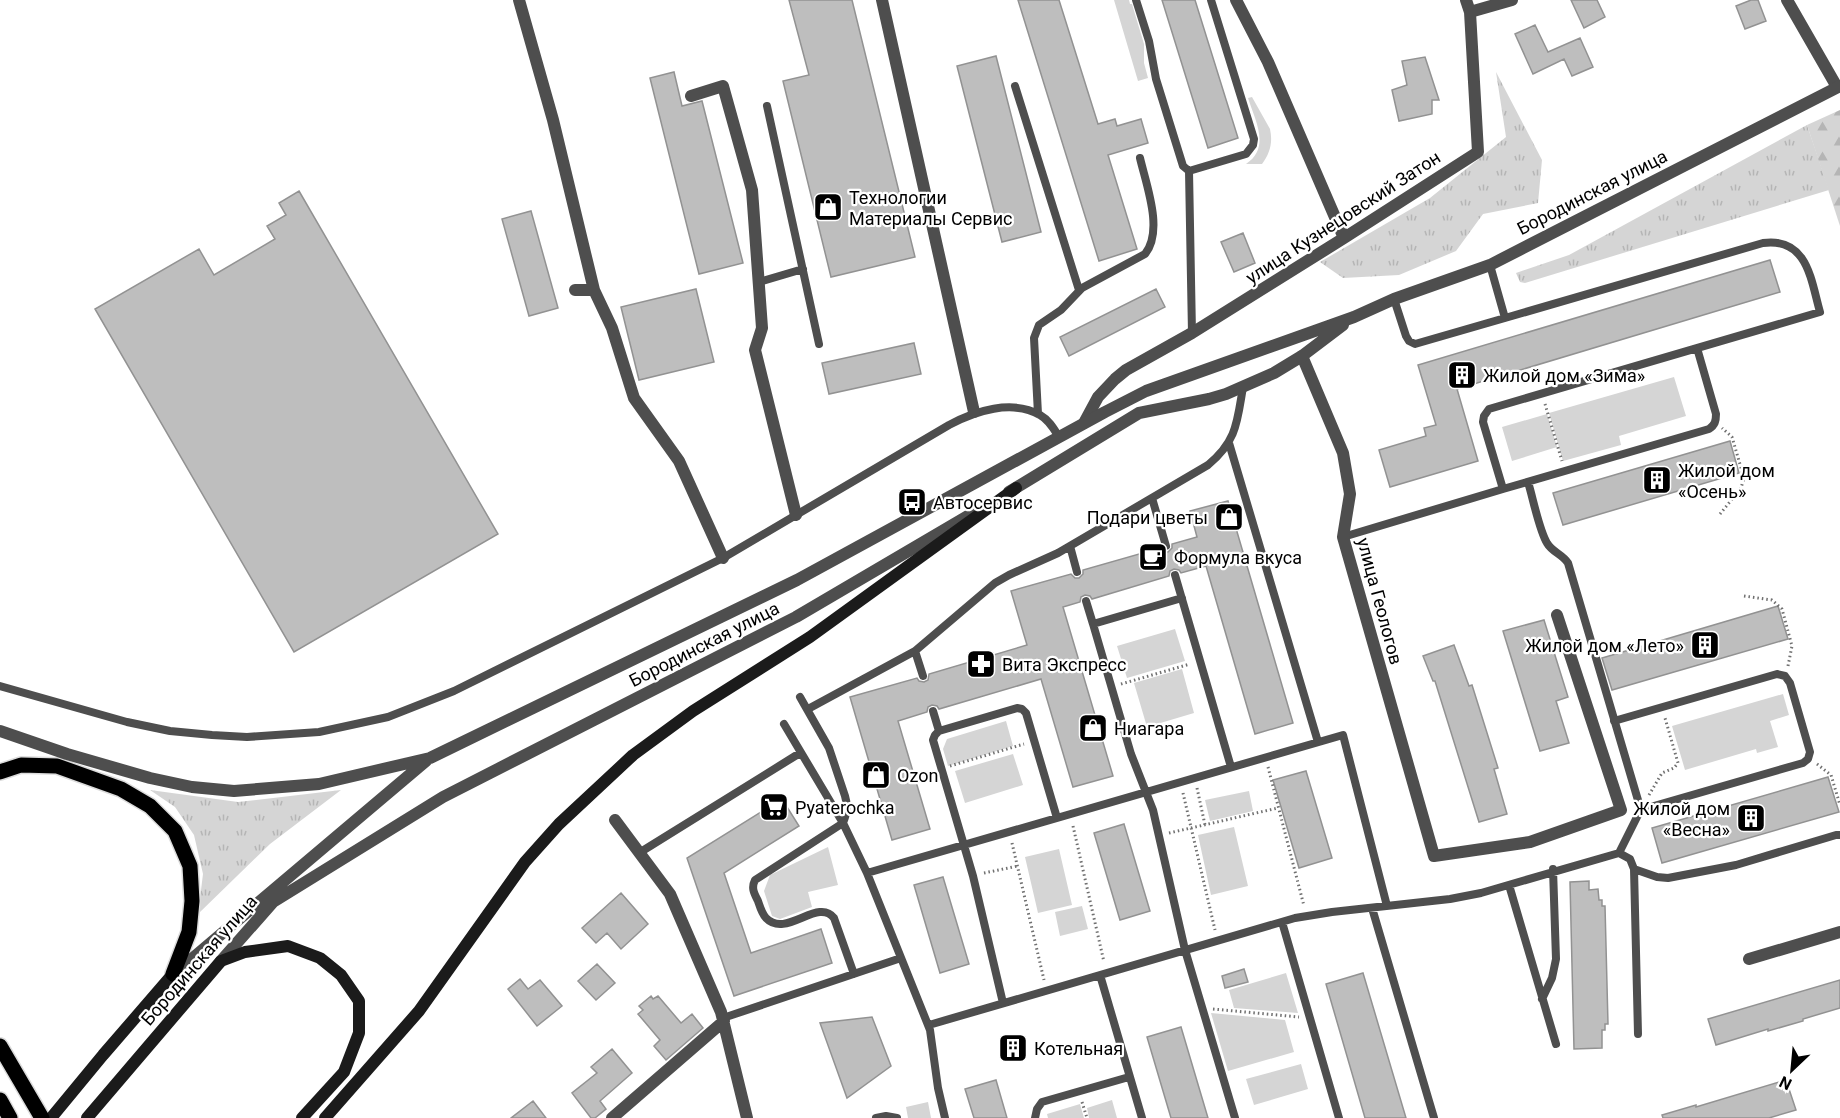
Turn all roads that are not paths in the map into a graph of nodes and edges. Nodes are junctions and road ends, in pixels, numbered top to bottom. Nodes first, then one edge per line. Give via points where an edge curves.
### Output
1 (519, 0) edge
2 (882, 0) edge
3 (1136, 0) edge
4 (1211, 0) edge
5 (1236, 0) edge
6 (1512, 0) edge
7 (1787, 0) edge
8 (1468, 6) edge
9 (1016, 86) dead end
10 (1839, 86) edge
11 (691, 96) dead end
12 (767, 106) dead end
13 (1140, 158) dead end
14 (1189, 171) junction
15 (1344, 238) junction
16 (1490, 265) junction
17 (802, 268) junction
18 (759, 282) junction
19 (575, 290) dead end
20 (594, 290) junction
21 (1079, 290) junction
22 (1394, 299) junction
23 (1354, 317) junction
24 (1505, 318) junction
25 (1192, 333) junction
26 (819, 344) dead end
27 (1697, 348) junction
28 (1302, 356) junction
29 (1243, 387) junction
30 (974, 412) junction
31 (1038, 414) junction
32 (1084, 423) junction
33 (1059, 437) junction
34 (1229, 443) junction
35 (1528, 482) junction
36 (1016, 488) junction
37 (1503, 489) junction
38 (1152, 498) junction
39 (796, 515) junction
40 (1343, 537) junction
41 (1070, 546) junction
42 (1166, 546) dead end
43 (723, 558) junction
44 (1077, 572) dead end
45 (1175, 575) dead end
46 (1182, 598) junction
47 (1086, 601) dead end
48 (1557, 615) dead end
49 (1093, 624) junction
50 (915, 651) junction
51 (923, 676) dead end
52 (0, 686) edge
53 (801, 696) dead end
54 (808, 709) junction
55 (933, 711) dead end
56 (1614, 722) junction
57 (784, 724) dead end
58 (0, 731) edge
59 (939, 731) junction
60 (1318, 742) junction
61 (800, 753) junction
62 (430, 758) junction
63 (1232, 767) junction
64 (0, 772) edge
65 (1146, 792) junction
66 (1640, 810) junction
67 (1057, 818) junction
68 (615, 820) dead end
69 (843, 823) junction
70 (1840, 835) edge
71 (964, 845) junction
72 (639, 853) junction
73 (1619, 853) junction
74 (1634, 868) junction
75 (1554, 870) junction
76 (867, 873) junction
77 (1509, 885) junction
78 (1387, 906) junction
79 (1372, 908) junction
80 (1282, 922) junction
81 (1840, 932) edge
82 (1185, 950) junction
83 (901, 958) junction
84 (1749, 959) dead end
85 (221, 961) junction
86 (173, 974) junction
87 (854, 974) junction
88 (1103, 974) junction
89 (1542, 999) junction
90 (1003, 1003) junction
91 (724, 1020) junction
92 (929, 1025) junction
93 (1638, 1034) dead end
94 (1556, 1044) dead end
95 (0, 1046) edge
96 (1129, 1077) junction
97 (0, 1100) edge
98 (10, 1118) edge
99 (42, 1118) edge
100 (51, 1118) edge
101 (87, 1118) edge
102 (302, 1118) edge
103 (325, 1118) edge
104 (612, 1118) edge
105 (747, 1118) edge
106 (876, 1118) edge
107 (897, 1118) edge
108 (945, 1118) edge
109 (1035, 1118) edge
110 (1142, 1118) edge
111 (1234, 1118) edge
112 (1339, 1118) edge
113 (1434, 1118) edge

1 - 20 street
2 - 30 street
3 - 14 lane via 1156,79 1183,166
4 - 14 lane via 1254,139 1246,154
5 - 15 street via 1268,62
6 - 8 street, улица Кузнецовский Затон
7 - 10 street
8 - 15 street, улица Кузнецовский Затон via 1478,152
9 - 21 lane
10 - 16 street, Бородинская улица
11 - 18 street via 723,86 752,190
12 - 17 lane
13 - 21 lane via 1152,207 1151,246 1145,254
14 - 25 lane
15 - 25 street, улица Кузнецовский Затон
16 - 22 street, Бородинская улица
16 - 24 lane
17 - 18 lane
17 - 26 lane
18 - 39 street via 762,328 755,350
19 - 20 street
20 - 43 street via 612,328 634,398 679,461
21 - 31 lane via 1035,333
22 - 23 street, Бородинская улица
22 - 24 lane via 1406,336 1415,344
23 - 28 street, Бородинская улица
23 - 32 street, Бородинская улица via 1146,391
24 - 27 lane via 1763,243 1783,244 1799,253 1820,312
25 - 32 street, улица Кузнецовский Затон via 1115,379 1098,397
27 - 35 lane via 1716,414 1709,429
27 - 37 lane via 1489,409 1483,422
28 - 29 street, Бородинская улица
28 - 40 street, улица Геологов via 1343,453 1350,494
29 - 34 lane
29 - 36 street, Бородинская улица via 1209,399 1139,413
30 - 31 lane via 1008,408
30 - 39 lane
31 - 33 lane
32 - 33 street, Бородинская улица
33 - 62 street, Бородинская улица via 797,580
34 - 38 lane via 1208,465
34 - 60 lane
35 - 37 lane
35 - 56 lane via 1545,541 1568,563
36 - 85 street, Бородинская улица via 796,617 443,797 273,902
36 - 103 main road via 810,637 693,711 626,762 559,824 525,862 419,1011
37 - 40 lane
38 - 41 lane
38 - 42 lane
39 - 43 lane
40 - 48 street, улица Геологов via 1434,856 1530,842 1621,810
41 - 44 lane
41 - 50 lane via 995,583
43 - 52 lane via 454,691 388,717 319,732 248,737 170,731
45 - 46 lane
46 - 49 lane
46 - 63 lane
47 - 49 lane
49 - 65 lane
50 - 51 lane
50 - 54 lane
53 - 54 lane
54 - 69 lane via 829,748 845,796 847,810
55 - 59 lane
56 - 66 lane
56 - 66 lane via 1777,674 1790,683 1810,752 1808,759
57 - 61 lane
58 - 62 street via 150,778 234,790 319,784
59 - 67 lane via 1020,708 1026,713
59 - 71 lane via 933,740
60 - 63 lane
60 - 78 lane via 1343,735
61 - 69 lane
61 - 72 lane
62 - 86 street
63 - 65 lane
64 - 86 main road via 21,765 57,766 122,789 150,806 175,831 190,866 192,901 189,932
65 - 67 lane
65 - 82 lane
66 - 73 lane
67 - 71 lane
68 - 72 street
69 - 76 lane
69 - 87 lane via 758,878 752,886 763,914 772,923 784,924 822,911 830,914
70 - 74 lane via 1736,865 1668,878
71 - 76 lane
71 - 90 lane
72 - 91 street via 668,891
73 - 74 lane via 1630,859
73 - 75 lane
74 - 93 lane
75 - 77 lane
75 - 89 lane via 1556,958
76 - 83 lane
77 - 78 lane via 1450,899
77 - 89 lane
78 - 79 lane
79 - 80 lane
79 - 113 lane
80 - 82 lane
80 - 112 lane
81 - 84 street
82 - 88 lane
82 - 111 lane
83 - 87 lane
83 - 92 lane
85 - 101 main road, Бородинская улица
85 - 102 main road via 245,952 288,946 320,958 341,975 359,1001 359,1033 344,1071
86 - 100 main road
87 - 91 lane
88 - 90 lane
88 - 96 lane
89 - 94 lane
90 - 92 lane
91 - 104 street
91 - 105 street
92 - 108 lane
95 - 99 main road
96 - 109 lane via 1042,1102 1036,1108
96 - 110 lane
97 - 98 main road
106 - 107 lane

